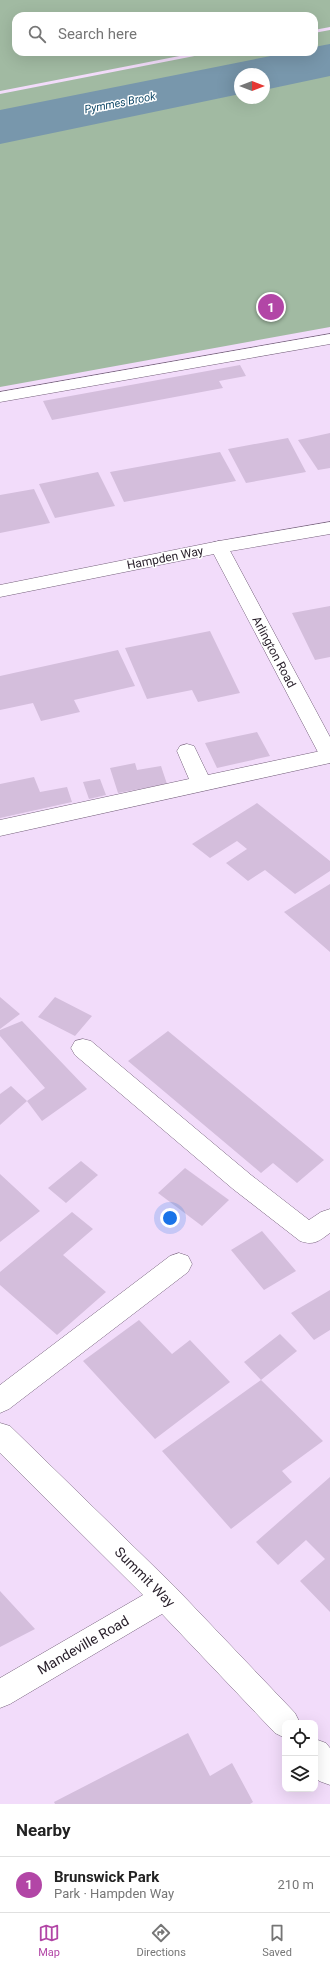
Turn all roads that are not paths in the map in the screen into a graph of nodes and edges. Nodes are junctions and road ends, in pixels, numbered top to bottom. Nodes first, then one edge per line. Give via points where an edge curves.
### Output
1 (330, 339) edge
2 (0, 397) edge
3 (330, 528) edge
4 (219, 548) junction
5 (0, 591) edge
6 (187, 751) dead end
7 (330, 756) edge
8 (202, 784) junction
9 (0, 828) edge
10 (83, 1048) dead end
11 (330, 1219) edge
12 (179, 1264) dead end
13 (0, 1401) edge
14 (0, 1435) edge
15 (165, 1597) junction
16 (0, 1694) edge
17 (282, 1720) edge
18 (317, 1756) edge
19 (330, 1770) edge

1 - 2 street
3 - 4 street, Hampden Way
4 - 5 street, Hampden Way
4 - 7 street, Arlington Road
6 - 8 street
7 - 8 street
8 - 9 street
10 - 11 street via 242,1182 309,1234
12 - 13 street
14 - 15 street, Summit Way
15 - 16 street, Mandeville Road
15 - 17 street, Summit Way
18 - 19 street

